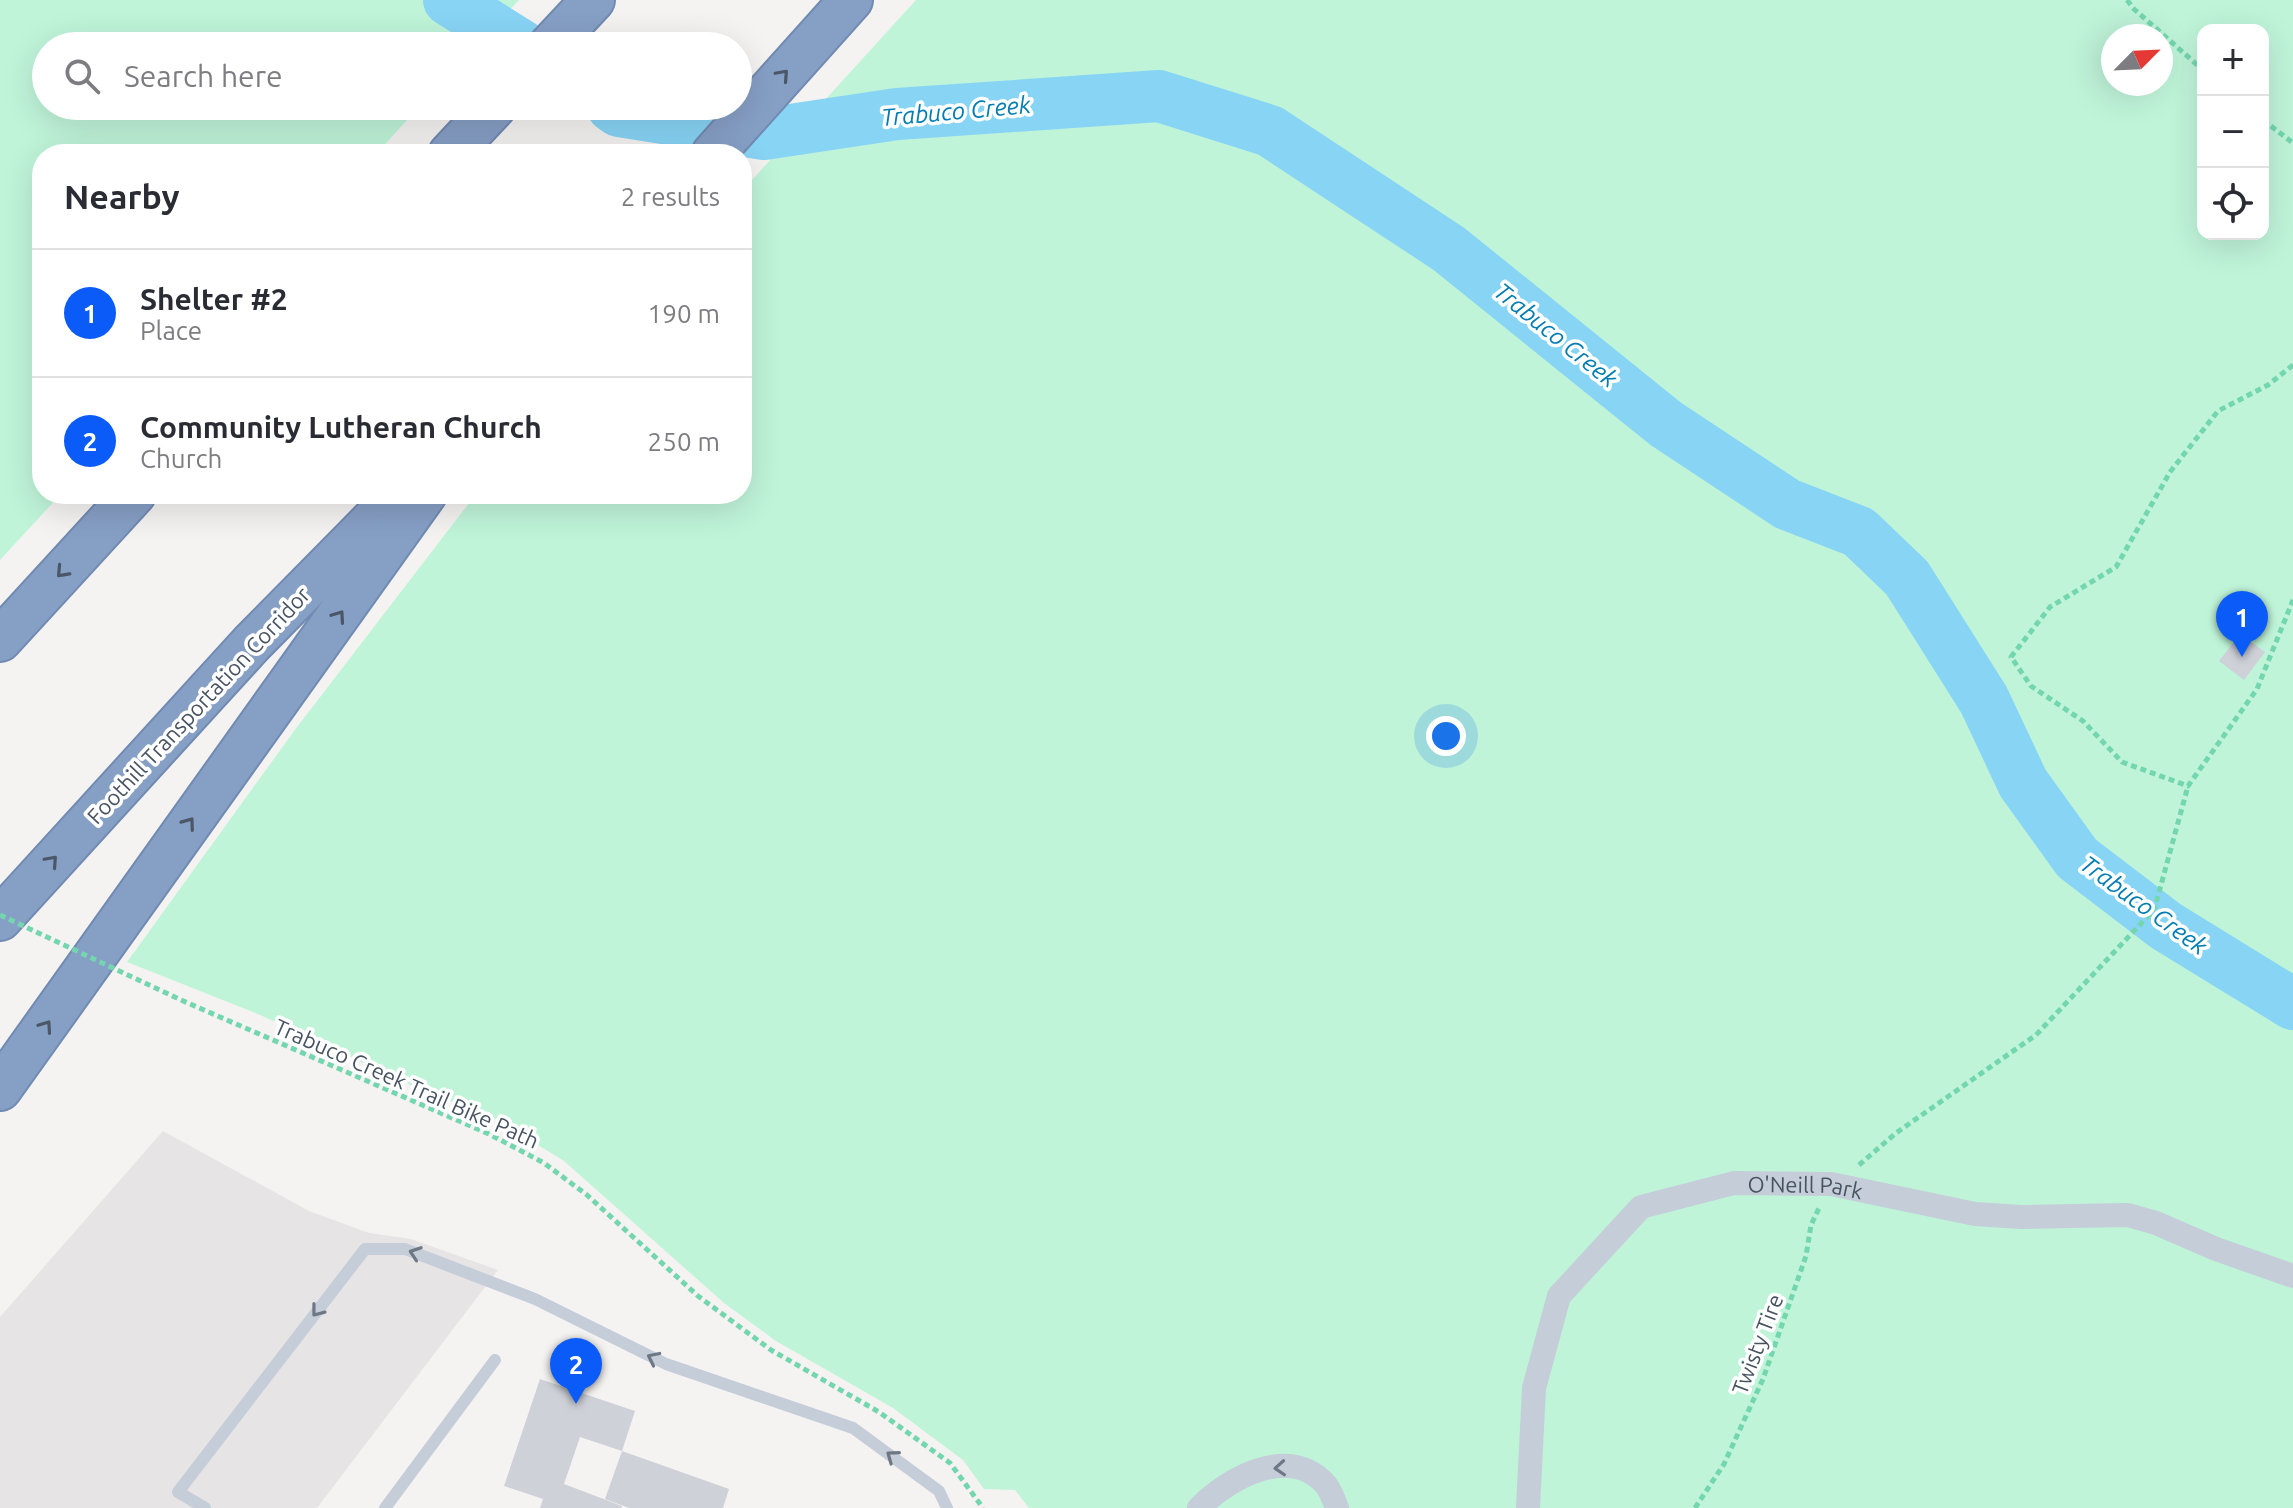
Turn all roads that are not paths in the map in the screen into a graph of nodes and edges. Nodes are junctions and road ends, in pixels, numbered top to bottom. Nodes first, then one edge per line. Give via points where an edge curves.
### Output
1 (593, 0) edge
2 (851, 0) edge
3 (563, 32) edge
4 (752, 110) edge
5 (482, 120) edge
6 (743, 120) edge
7 (459, 144) edge
8 (722, 144) edge
9 (125, 504) edge
10 (389, 504) edge
11 (418, 504) edge
12 (0, 640) edge
13 (0, 917) edge
14 (0, 1089) edge
15 (2293, 1276) edge
16 (495, 1360) dead end
17 (205, 1508) edge
18 (385, 1508) edge
19 (947, 1508) edge
20 (1199, 1508) edge
21 (1337, 1508) edge
22 (1528, 1508) edge

1 - 3 highway
4 -> 2 highway
5 - 7 highway
8 -> 6 highway
9 -> 12 highway
13 -> 10 highway, Foothill Transportation Corridor via 252,643
14 -> 11 highway
15 - 22 street, O'Neill Park via 2128,1215 1975,1214 1834,1184 1734,1183 1641,1207 1559,1296 1534,1388
16 - 18 lane
19 -> 17 lane via 939,1491 853,1428 666,1364 535,1299 405,1249 365,1249 178,1492
21 -> 20 street via 1328,1487 1308,1470 1283,1465 1245,1474

